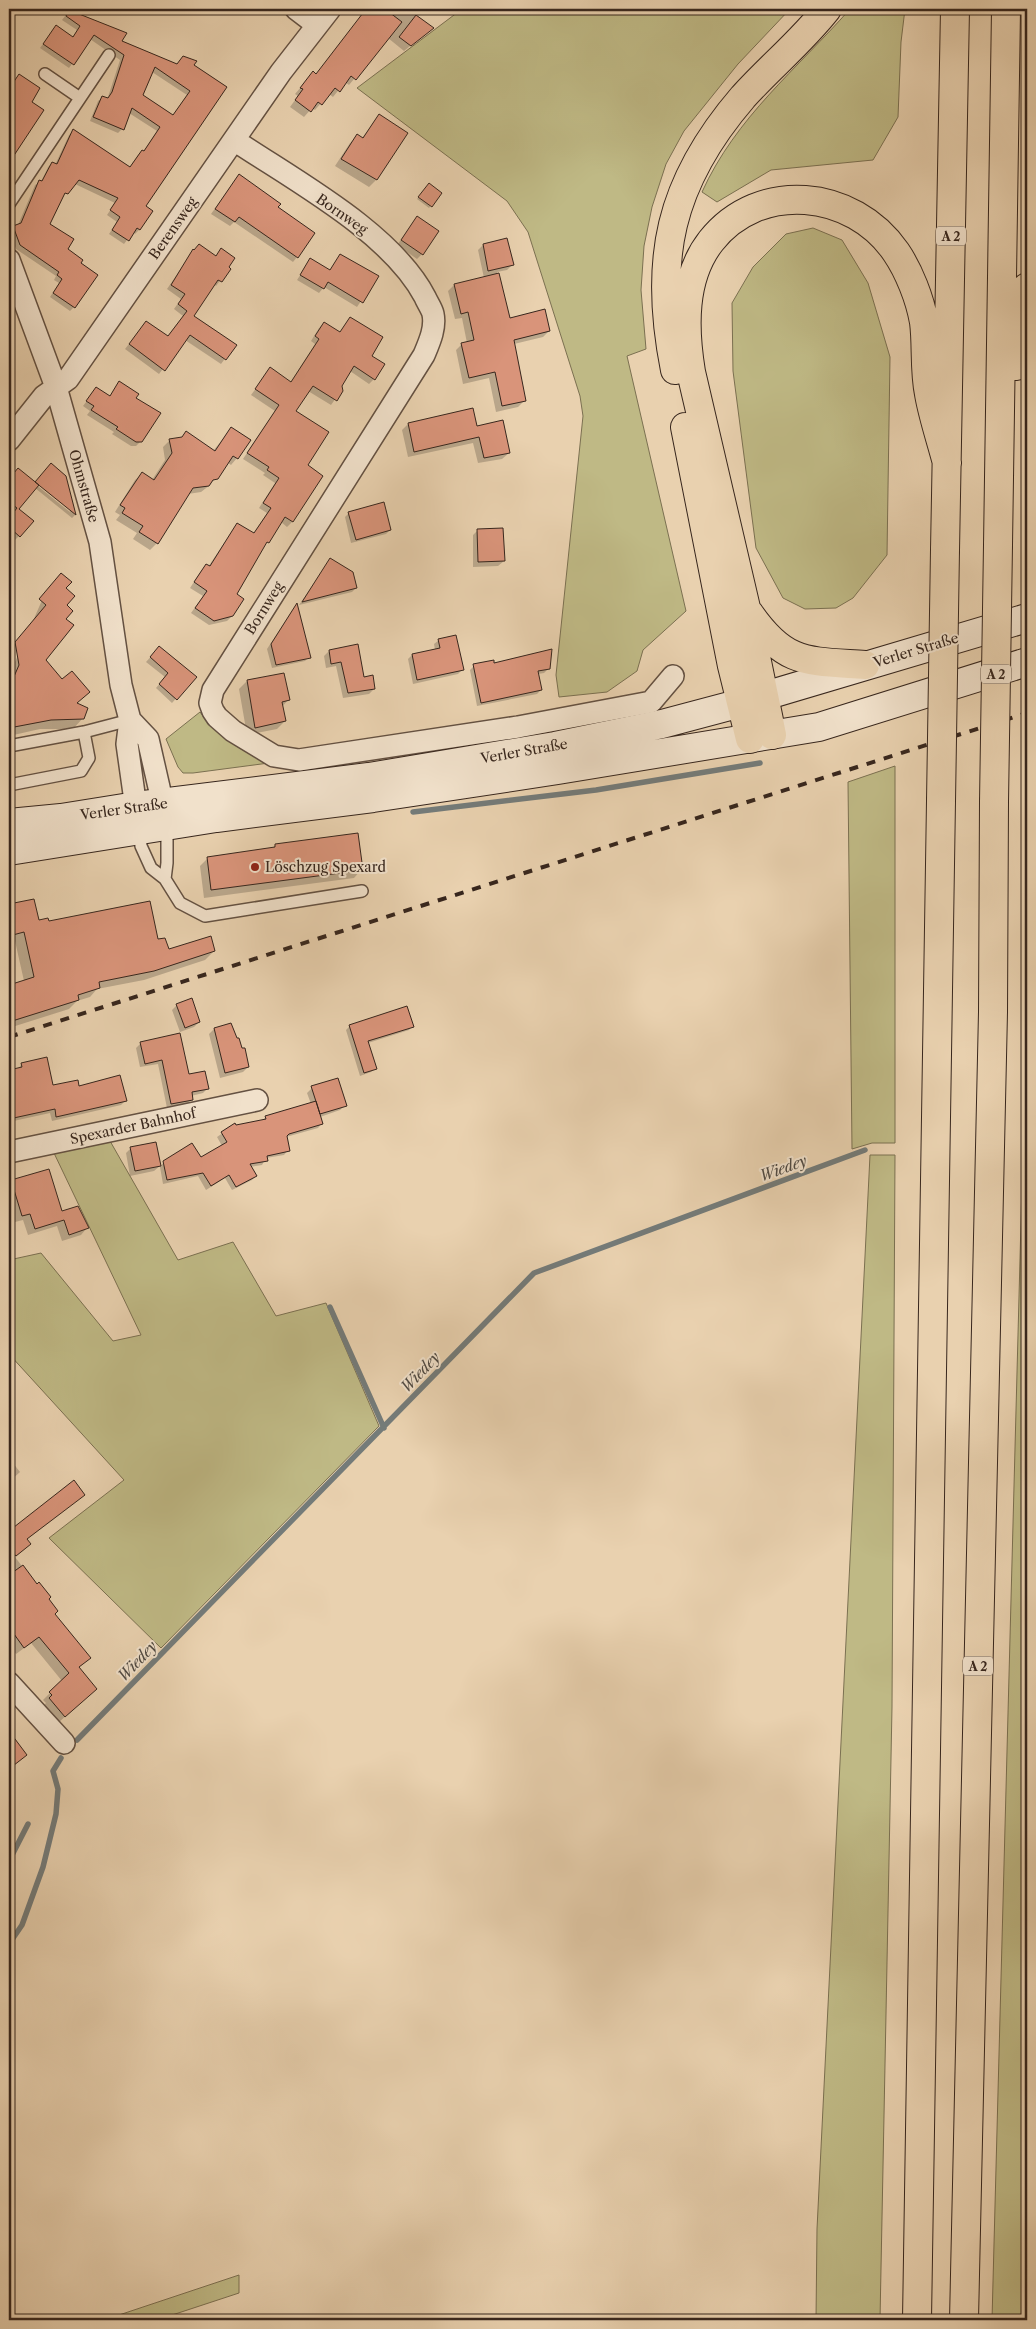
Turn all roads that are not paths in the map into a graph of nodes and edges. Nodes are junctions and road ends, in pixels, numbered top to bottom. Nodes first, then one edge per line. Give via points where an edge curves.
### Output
1 (296, 9) edge
2 (827, 9) edge
3 (955, 9) edge
4 (1006, 9) edge
5 (323, 17) edge
6 (109, 55) dead end
7 (45, 74) dead end
8 (80, 98) junction
9 (234, 140) junction
10 (9, 204) edge
11 (9, 260) edge
12 (1027, 286) edge
13 (56, 387) junction
14 (9, 440) edge
15 (947, 463) junction
16 (1000, 491) junction
17 (746, 608) junction
18 (1027, 618) edge
19 (1027, 662) edge
20 (865, 665) junction
21 (673, 676) dead end
22 (753, 700) junction
23 (130, 720) junction
24 (84, 732) junction
25 (761, 737) junction
26 (9, 746) edge
27 (9, 785) edge
28 (165, 814) junction
29 (138, 818) junction
30 (9, 823) edge
31 (9, 851) edge
32 (165, 879) junction
33 (362, 891) dead end
34 (257, 1100) dead end
35 (9, 1152) edge
36 (9, 1683) edge
37 (64, 1742) dead end
38 (917, 2320) edge
39 (964, 2320) edge

1 - 5 street
2 - 22 highway via 745,95 702,151 672,224 666,267 666,328 732,666
3 - 15 highway, A 2
4 - 16 highway, A 2
5 - 9 street, Berensweg
6 - 8 lane
7 - 8 lane
8 - 10 lane
9 - 13 street, Berensweg via 68,379
9 - 21 street, Bornweg via 363,226 418,284 433,315 432,338 424,355 212,690 210,703 217,717 274,756 298,760 518,727 650,702
11 - 13 street, Ohmstraße
12 - 16 highway
13 - 14 street, Berensweg via 44,396
13 - 23 street, Ohmstraße via 100,542
15 - 17 highway via 928,393 924,320 912,282 896,252 881,235 854,214 816,200 770,202 729,223 710,242 696,270 686,304 687,346
15 - 38 highway, A 2, bridge
16 - 39 highway, A 2, bridge via 993,1012
17 - 20 highway via 762,632 792,655 814,662
17 - 22 highway
18 - 20 main road, Verler Straße
19 - 25 main road, Verler Straße via 819,727
20 - 22 main road, Verler Straße
22 - 25 highway
22 - 28 main road, Verler Straße via 662,724 535,749
23 - 24 lane
23 - 28 street, Ohmstraße via 148,740
23 - 29 street, Ohmstraße via 127,744
24 - 26 lane
24 - 27 lane via 89,758 80,771
25 - 28 main road, Verler Straße via 382,796
28 - 29 main road, Verler Straße
28 - 32 lane
29 - 30 main road, Verler Straße via 60,818
29 - 31 main road, Verler Straße
29 - 32 lane via 141,846 151,868
32 - 33 lane via 180,903 205,916
34 - 35 street, Spexarder Bahnhof
36 - 37 street

